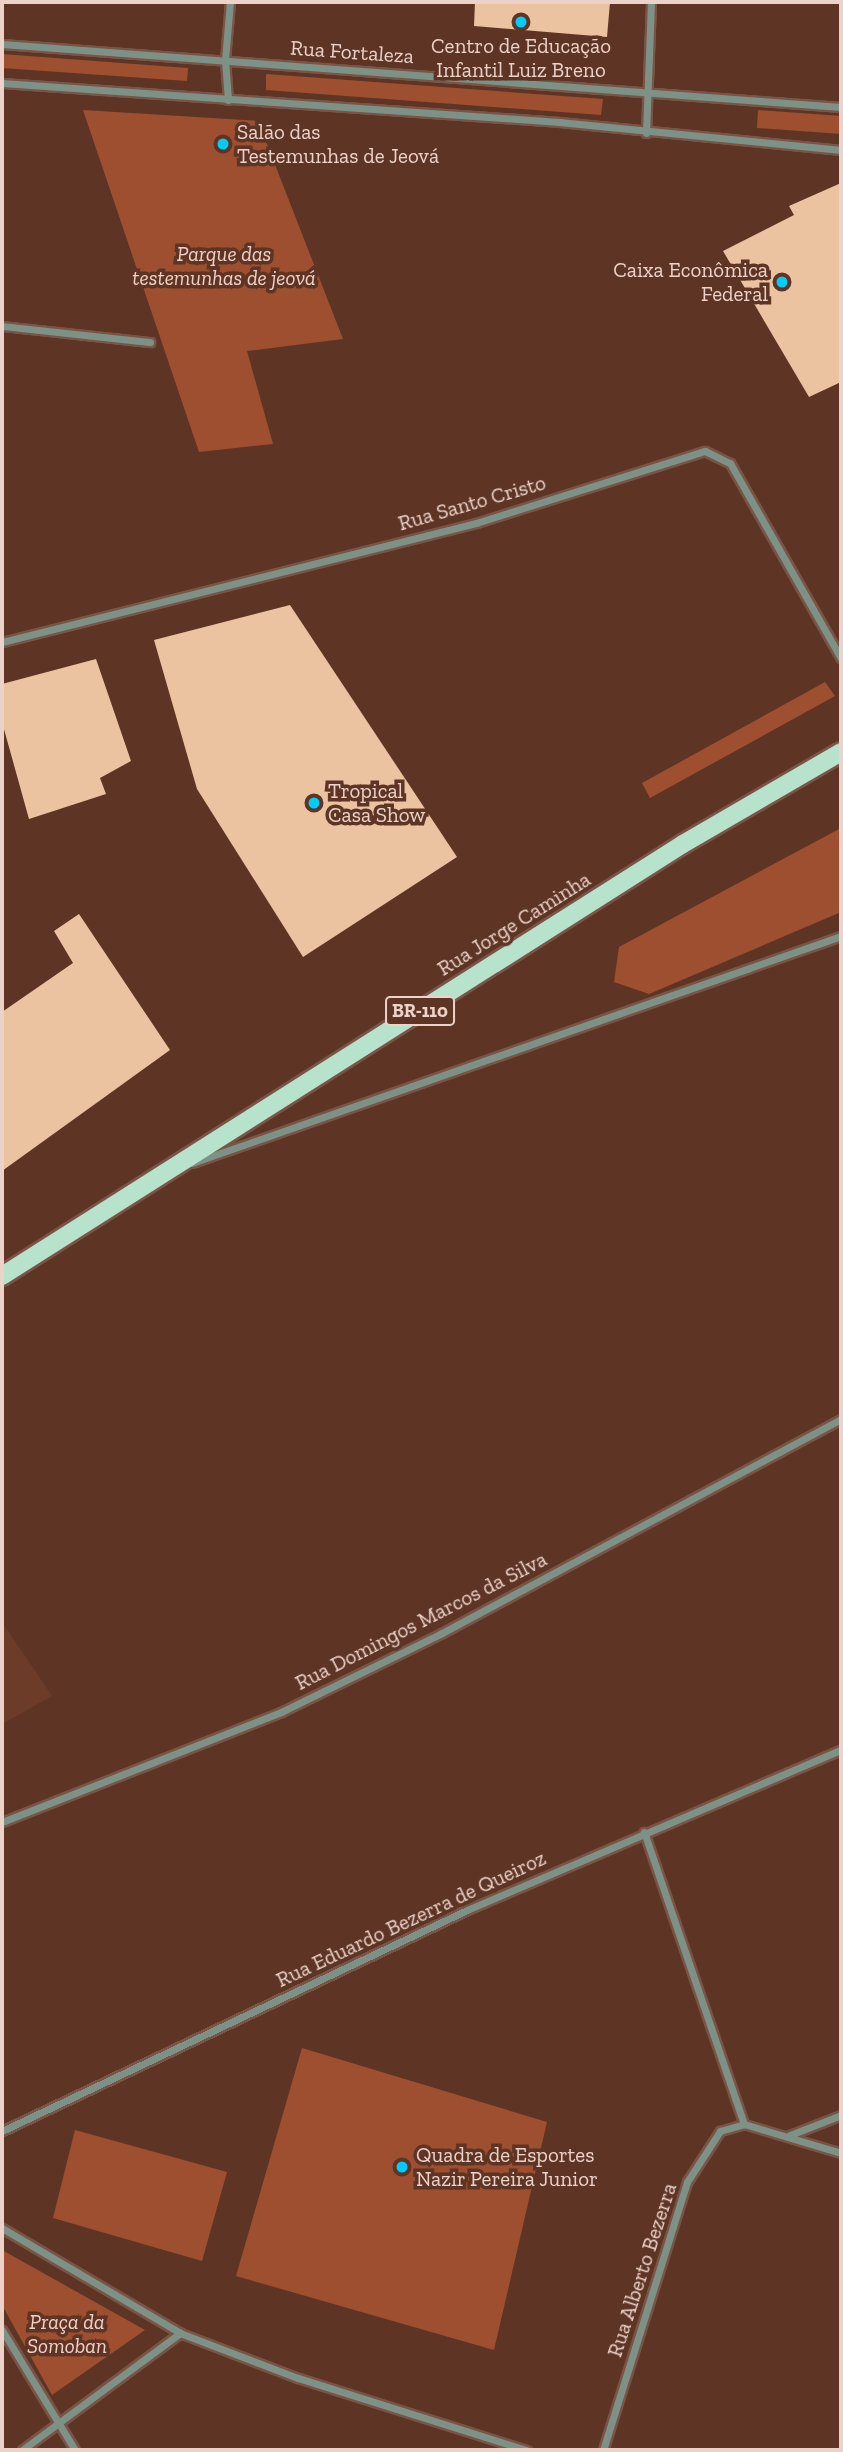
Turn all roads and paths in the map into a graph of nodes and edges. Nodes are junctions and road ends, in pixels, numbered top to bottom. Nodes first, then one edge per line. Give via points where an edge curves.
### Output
1 (230, 2) edge
2 (651, 2) edge
3 (2, 44) edge
4 (225, 60) junction
5 (2, 83) edge
6 (645, 91) junction
7 (228, 100) junction
8 (841, 107) edge
9 (646, 132) junction
10 (841, 150) edge
11 (2, 326) edge
12 (149, 342) dead end
13 (2, 642) edge
14 (841, 658) edge
15 (841, 752) edge
16 (841, 936) edge
17 (158, 1175) junction
18 (2, 1276) edge
19 (841, 1419) edge
20 (841, 1750) edge
21 (2, 1822) edge
22 (644, 1832) junction
23 (841, 2115) edge
24 (744, 2124) junction
25 (2, 2131) edge
26 (790, 2136) junction
27 (841, 2153) edge
28 (2, 2228) edge
29 (2, 2330) edge
30 (180, 2333) junction
31 (58, 2426) junction
32 (23, 2450) edge
33 (75, 2450) edge
34 (527, 2450) edge
35 (603, 2450) edge

1 - 4 street
2 - 6 street
3 - 4 street, Rua Fortaleza
4 - 6 street, Rua Fortaleza
4 - 7 street
5 - 7 street
6 - 8 street, Rua Fortaleza
6 - 9 street
7 - 9 street
9 - 10 street
11 - 12 street
13 - 14 street, Rua Santo Cristo via 476,523 705,451 730,463
15 - 17 main road, Rua Jorge Caminha / BR-110 via 683,845
16 - 17 street
17 - 18 main road, Rua Jorge Caminha / BR-110
19 - 21 street, Rua Domingos Marcos da Silva via 442,1633 281,1712
20 - 22 street, Rua Eduardo Bezerra de Queiroz
22 - 24 street
22 - 25 street, Rua Eduardo Bezerra de Queiroz
23 - 26 street
24 - 26 street
24 - 35 street, Rua Alberto Bezerra via 720,2131 687,2182
26 - 27 street
28 - 30 street
29 - 31 street
30 - 31 street
30 - 34 street via 298,2378
31 - 32 street
31 - 33 street

